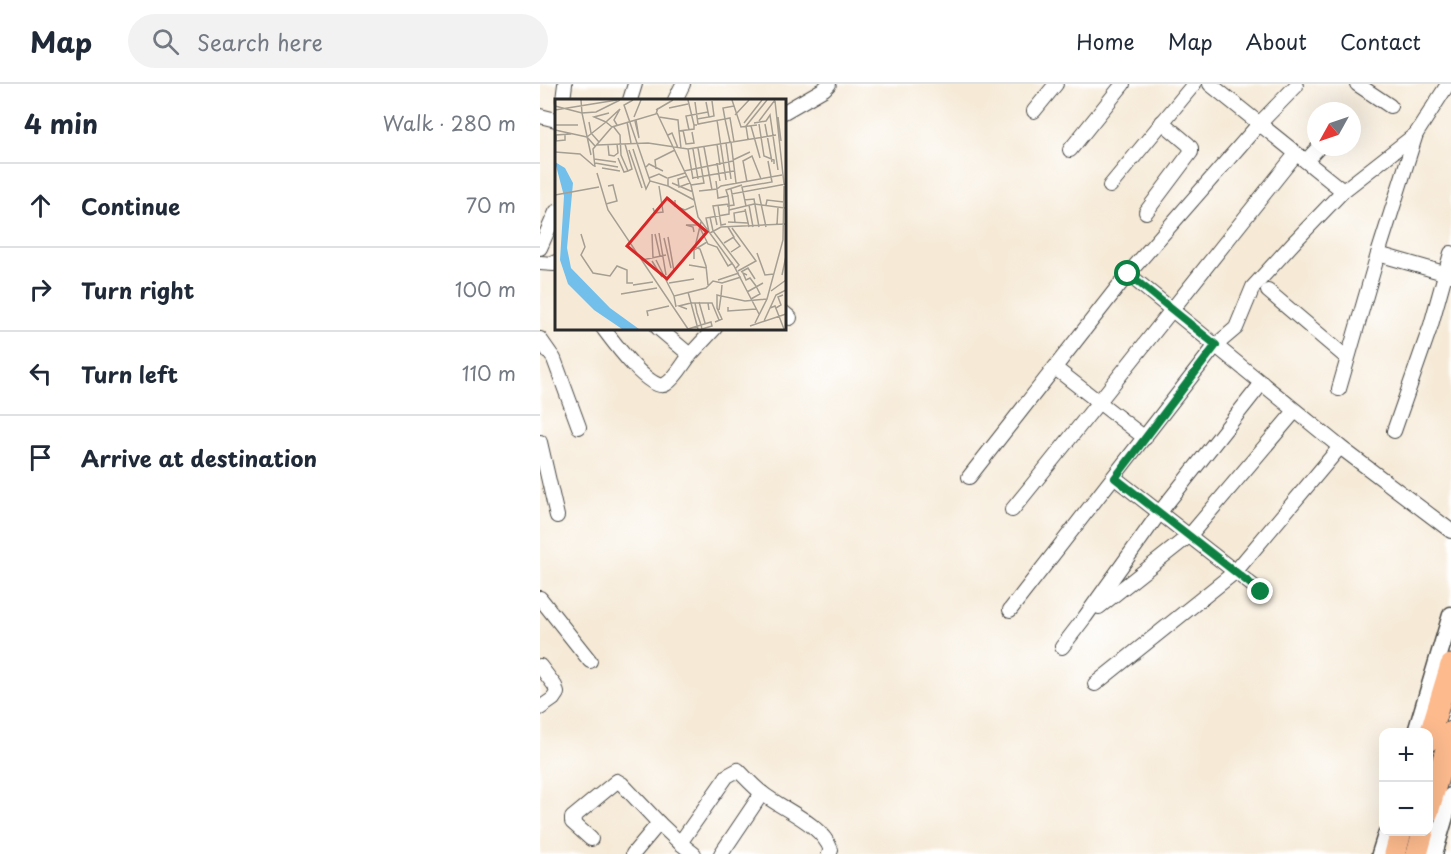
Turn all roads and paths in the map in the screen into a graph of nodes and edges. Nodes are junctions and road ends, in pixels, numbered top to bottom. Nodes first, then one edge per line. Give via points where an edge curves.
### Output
1 (566, 84) edge
2 (682, 84) edge
3 (829, 84) edge
4 (1056, 84) edge
5 (1123, 84) edge
6 (1194, 84) edge
7 (1357, 84) edge
8 (1448, 84) edge
9 (1296, 86) dead end
10 (1219, 87) edge
11 (563, 99) edge
12 (675, 99) edge
13 (1390, 106) dead end
14 (786, 111) edge
15 (1034, 111) dead end
16 (540, 116) edge
17 (555, 120) edge
18 (1162, 122) junction
19 (1259, 124) junction
20 (1416, 134) junction
21 (1070, 150) dead end
22 (1307, 153) edge
23 (1301, 157) junction
24 (1110, 186) dead end
25 (1343, 191) junction
26 (1146, 212) dead end
27 (555, 214) edge
28 (540, 248) edge
29 (1451, 253) edge
30 (1378, 254) junction
31 (540, 263) edge
32 (555, 264) edge
33 (1128, 274) junction
34 (1448, 275) edge
35 (1268, 291) dead end
36 (1171, 308) junction
37 (605, 330) edge
38 (660, 330) edge
39 (713, 330) edge
40 (540, 339) edge
41 (1216, 345) junction
42 (690, 355) junction
43 (1347, 358) junction
44 (1055, 368) junction
45 (1262, 383) junction
46 (1339, 389) dead end
47 (1099, 403) junction
48 (1295, 411) junction
49 (579, 427) dead end
50 (1394, 431) dead end
51 (1145, 438) junction
52 (540, 442) edge
53 (1340, 447) junction
54 (969, 477) dead end
55 (1115, 478) junction
56 (1012, 510) dead end
57 (1160, 512) junction
58 (557, 516) dead end
59 (1451, 531) edge
60 (1190, 535) junction
61 (1235, 572) junction
62 (1261, 592) dead end
63 (540, 598) edge
64 (1010, 610) dead end
65 (1451, 615) edge
66 (1086, 617) junction
67 (1062, 647) dead end
68 (590, 661) dead end
69 (1451, 665) edge
70 (540, 666) edge
71 (1095, 684) dead end
72 (540, 708) edge
73 (1417, 728) edge
74 (1432, 728) edge
75 (1451, 732) edge
76 (762, 793) junction
77 (1433, 795) edge
78 (1451, 796) edge
79 (659, 822) junction
80 (1385, 836) edge
81 (1400, 836) edge
82 (1422, 836) edge
83 (591, 839) dead end
84 (680, 843) junction
85 (633, 854) edge
86 (694, 854) edge
87 (721, 854) edge
88 (829, 854) edge
89 (1380, 854) edge
90 (1395, 854) edge
91 (1417, 854) edge
92 (1434, 854) edge

1 - 11 street
2 - 12 street
3 - 14 street
4 - 15 street
5 - 21 street
6 - 18 street
7 - 13 street
8 - 20 street
9 - 19 street
10 - 19 street
16 - 17 street
18 - 24 street
18 - 26 street via 1188,144 1191,153
19 - 23 street
19 - 33 street
20 - 25 street
20 - 30 street
22 - 23 street
23 - 25 street
23 - 36 street
25 - 41 street via 1253,287 1236,328
27 - 28 street
29 - 34 street
30 - 34 street
30 - 43 street
31 - 32 street
33 - 36 street
33 - 44 street
34 - 50 street
35 - 43 street
36 - 41 street
36 - 47 street
37 - 42 street via 640,372 659,386 673,378
38 - 42 street
39 - 42 street
40 - 49 street via 554,359
41 - 45 street
41 - 51 street
43 - 46 street
44 - 47 street
44 - 54 street
45 - 48 street
45 - 57 street
47 - 51 street
47 - 56 street
48 - 53 street
48 - 60 street
51 - 55 street
52 - 58 street
53 - 59 street
53 - 61 street
55 - 57 street
55 - 64 street
57 - 60 street
57 - 66 street
60 - 61 street
60 - 66 street
61 - 62 street
61 - 71 street
63 - 68 street
65 - 73 street
66 - 67 street
69 - 74 main road
70 - 72 street via 557,693
75 - 77 main road
76 - 84 street via 738,770 733,772
76 - 87 street
76 - 88 street via 805,820 828,844
78 - 92 street
79 - 83 street via 617,782 572,818
79 - 84 street
79 - 85 street
80 - 89 street
81 - 90 main road
82 - 91 main road
84 - 86 street

